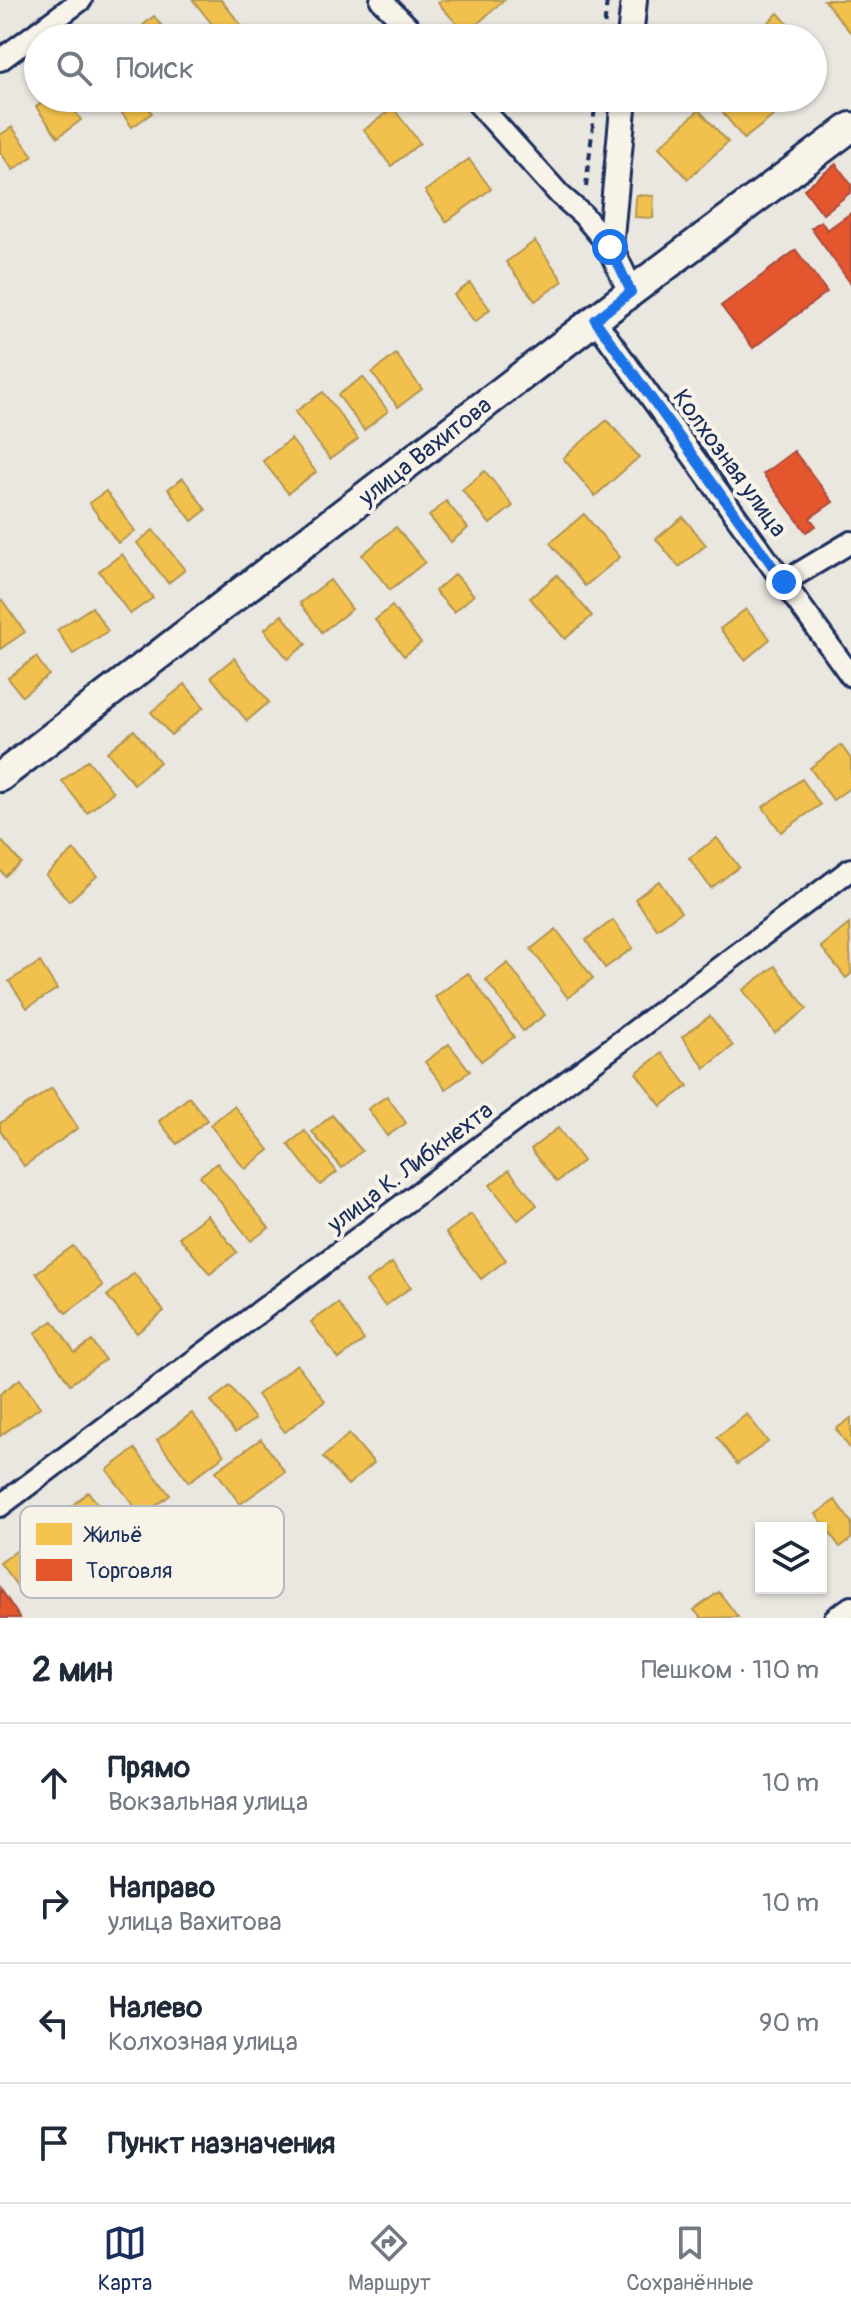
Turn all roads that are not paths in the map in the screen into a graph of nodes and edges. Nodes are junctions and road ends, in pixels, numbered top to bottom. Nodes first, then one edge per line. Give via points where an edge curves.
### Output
1 (381, 0) edge
2 (634, 0) edge
3 (77, 1) edge
4 (47, 24) edge
5 (405, 24) edge
6 (631, 24) edge
7 (24, 42) edge
8 (0, 60) edge
9 (486, 112) edge
10 (623, 112) edge
11 (851, 127) edge
12 (610, 247) junction
13 (631, 292) junction
14 (595, 320) junction
15 (851, 542) edge
16 (784, 582) junction
17 (851, 676) edge
18 (0, 777) edge
19 (851, 869) edge
20 (0, 1506) edge
21 (851, 1607) edge
22 (835, 1618) edge

1 - 5 street
2 - 6 street
3 - 4 street
7 - 8 street
9 - 12 street
10 - 12 street
11 - 13 main road, улица Вахитова
12 - 13 street
13 - 14 main road, улица Вахитова
14 - 16 street, Колхозная улица
14 - 18 main road, улица Вахитова
15 - 16 street
16 - 17 street, Колхозная улица
19 - 20 street, улица К. Либкнехта
21 - 22 street

